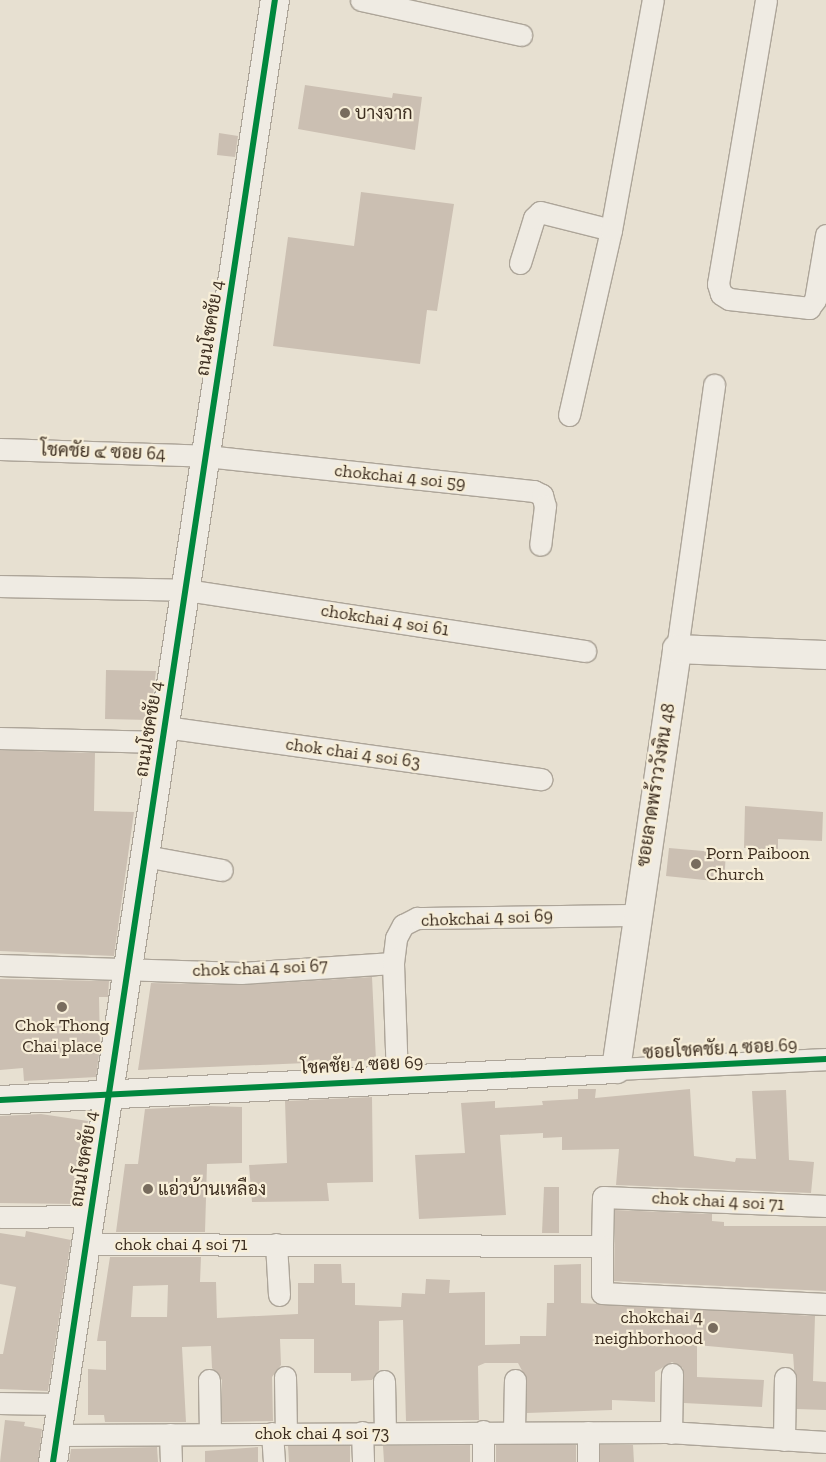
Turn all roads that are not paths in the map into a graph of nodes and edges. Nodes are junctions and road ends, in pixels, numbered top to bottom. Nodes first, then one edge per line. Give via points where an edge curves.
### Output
1 (275, 0) edge
2 (361, 0) edge
3 (653, 0) edge
4 (766, 0) edge
5 (521, 35) dead end
6 (611, 230) junction
7 (826, 235) edge
8 (520, 263) dead end
9 (714, 385) dead end
10 (569, 415) dead end
11 (0, 449) edge
12 (206, 456) junction
13 (540, 545) dead end
14 (0, 586) edge
15 (186, 590) junction
16 (677, 649) junction
17 (585, 651) dead end
18 (826, 655) edge
19 (163, 735) junction
20 (0, 738) edge
21 (541, 779) dead end
22 (145, 856) junction
23 (222, 870) dead end
24 (636, 915) junction
25 (393, 962) junction
26 (0, 965) edge
27 (128, 968) junction
28 (826, 1060) edge
29 (616, 1070) junction
30 (397, 1078) junction
31 (109, 1094) junction
32 (0, 1100) edge
33 (826, 1206) edge
34 (90, 1216) junction
35 (0, 1217) edge
36 (86, 1244) junction
37 (276, 1244) junction
38 (602, 1246) junction
39 (279, 1295) dead end
40 (826, 1304) edge
41 (672, 1374) dead end
42 (285, 1377) dead end
43 (785, 1378) dead end
44 (209, 1380) dead end
45 (515, 1380) dead end
46 (384, 1381) dead end
47 (0, 1403) edge
48 (62, 1404) junction
49 (483, 1431) junction
50 (514, 1431) junction
51 (362, 1432) junction
52 (385, 1432) junction
53 (588, 1432) junction
54 (210, 1433) junction
55 (279, 1433) junction
56 (671, 1433) junction
57 (170, 1434) junction
58 (57, 1435) junction
59 (784, 1440) junction
60 (826, 1442) edge
61 (53, 1462) edge
62 (171, 1462) edge
63 (274, 1462) edge
64 (363, 1462) edge
65 (483, 1462) edge
66 (588, 1462) edge

1 - 12 street, ถนนโชคชัย 4
2 - 5 street
3 - 6 street
4 - 7 street via 718,284 721,294 729,299 809,308 815,300
6 - 8 street via 540,212 534,218
6 - 10 street
9 - 16 street
11 - 12 street, โชคชัย ๔ ซอย 64
12 - 13 street, chokchai 4 soi 59 via 534,491 542,495 545,506
12 - 15 street, ถนนโชคชัย 4
14 - 15 street, chokchai 4 soi 61
15 - 17 street, chokchai 4 soi 61
15 - 19 street, ถนนโชคชัย 4
16 - 18 street
16 - 24 street, ซอยลาดพร้าววังหิน 48
19 - 20 street, chok chai 4 soi 63
19 - 21 street, chok chai 4 soi 63
19 - 22 street, ถนนโชคชัย 4
22 - 23 street
22 - 27 street, ถนนโชคชัย 4
24 - 25 street, chokchai 4 soi 69 via 417,918 403,925 396,938
24 - 29 street, ซอยลาดพร้าววังหิน 48
25 - 27 street, chok chai 4 soi 67 via 241,972
25 - 30 street, chokchai 4 soi 69
26 - 27 street, chok chai 4 soi 67
27 - 31 street, ถนนโชคชัย 4
28 - 29 street, ซอยโชคชัย 4 ซอย 69
29 - 30 street, โชคชัย 4 ซอย 69
30 - 31 street, โชคชัย 4 ซอย 69
31 - 32 street, โชคชัย 4 ซอย 69
31 - 34 street, ถนนโชคชัย 4
33 - 38 street, chok chai 4 soi 71 via 603,1197
34 - 35 street
34 - 36 street, ถนนโชคชัย 4
36 - 37 street, chok chai 4 soi 71
36 - 48 street, ถนนโชคชัย 4
37 - 38 street, chok chai 4 soi 71
37 - 39 street
38 - 40 street via 602,1293
41 - 56 street
42 - 55 street
43 - 59 street
44 - 54 street
45 - 50 street
46 - 52 street
47 - 48 street
48 - 58 street, ถนนโชคชัย 4
49 - 50 street, chok chai 4 soi 73
49 - 52 street, chok chai 4 soi 73
49 - 65 street
50 - 53 street, chok chai 4 soi 73
51 - 52 street, chok chai 4 soi 73
51 - 55 street, chok chai 4 soi 73
51 - 64 street
53 - 56 street, chok chai 4 soi 73
53 - 66 street
54 - 55 street, chok chai 4 soi 73
54 - 57 street, chok chai 4 soi 73
55 - 63 street
56 - 59 street, chok chai 4 soi 73
57 - 58 street, chok chai 4 soi 73
57 - 62 street
58 - 61 street, ถนนโชคชัย 4
59 - 60 street, chok chai 4 soi 73

